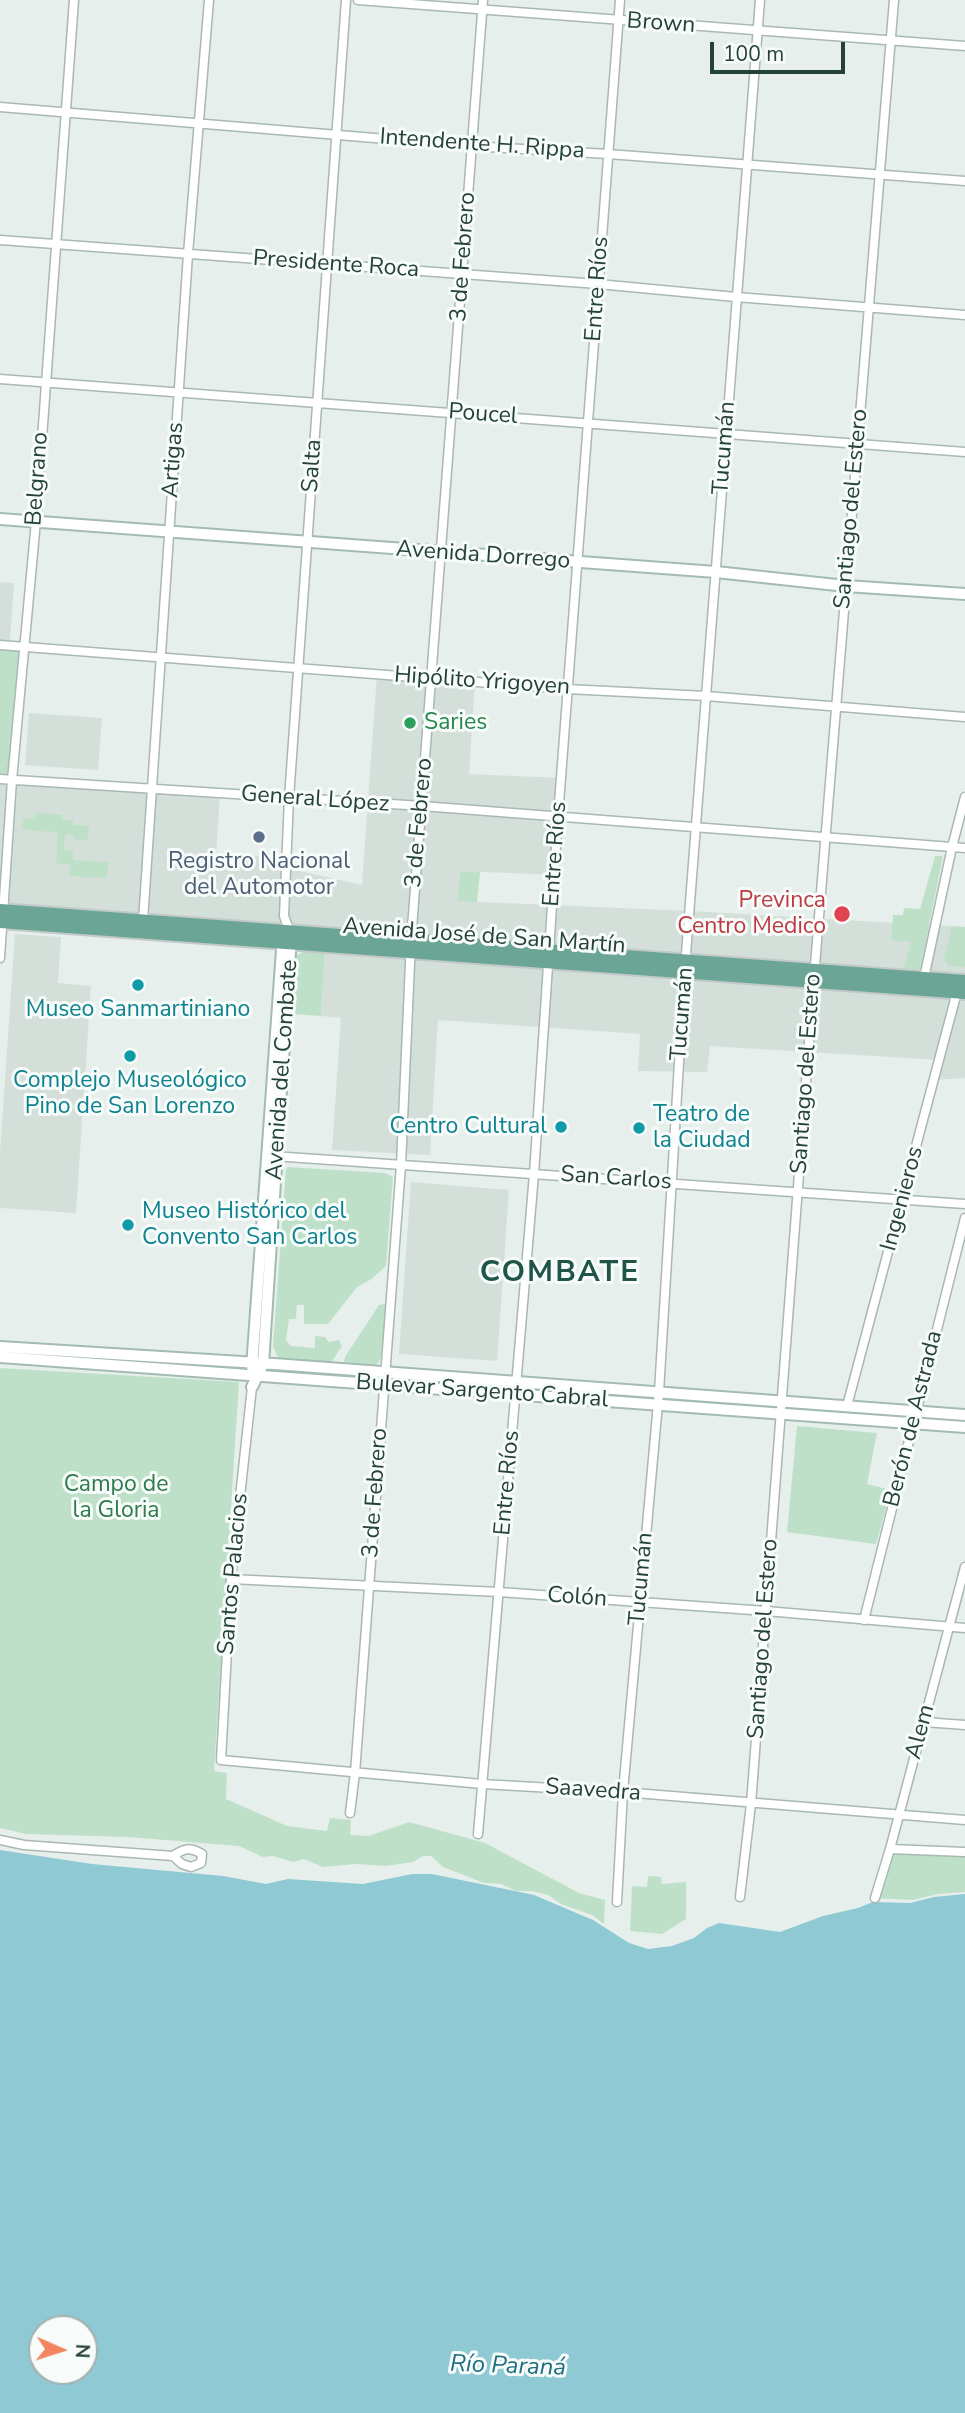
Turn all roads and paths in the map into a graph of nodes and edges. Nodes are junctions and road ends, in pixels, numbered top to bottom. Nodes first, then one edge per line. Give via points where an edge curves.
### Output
1 (74, 0) edge
2 (209, 0) edge
3 (346, 0) edge
4 (358, 0) edge
5 (620, 0) edge
6 (760, 0) edge
7 (894, 0) edge
8 (483, 5) edge
9 (618, 21) junction
10 (757, 31) junction
11 (891, 40) junction
12 (965, 46) edge
13 (0, 107) edge
14 (66, 112) junction
15 (200, 122) junction
16 (336, 134) junction
17 (471, 146) junction
18 (608, 153) junction
19 (747, 164) junction
20 (880, 173) junction
21 (965, 181) edge
22 (0, 240) edge
23 (55, 244) junction
24 (188, 254) junction
25 (327, 264) junction
26 (463, 274) junction
27 (598, 284) junction
28 (736, 297) junction
29 (869, 308) junction
30 (965, 315) edge
31 (0, 379) edge
32 (44, 381) junction
33 (180, 391) junction
34 (317, 402) junction
35 (452, 414) junction
36 (588, 422) junction
37 (726, 434) junction
38 (858, 443) junction
39 (965, 452) edge
40 (0, 519) edge
41 (36, 522) junction
42 (169, 532) junction
43 (308, 543) junction
44 (441, 552) junction
45 (577, 563) junction
46 (716, 572) junction
47 (846, 586) junction
48 (965, 594) edge
49 (0, 645) edge
50 (26, 647) junction
51 (160, 656) junction
52 (299, 668) junction
53 (432, 679) junction
54 (568, 689) junction
55 (706, 696) junction
56 (836, 706) junction
57 (965, 717) edge
58 (0, 779) edge
59 (12, 780) junction
60 (152, 790) junction
61 (289, 797) junction
62 (965, 797) edge
63 (422, 806) junction
64 (558, 817) junction
65 (696, 828) junction
66 (827, 838) junction
67 (952, 847) junction
68 (965, 848) edge
69 (1, 916) edge
70 (143, 921) junction
71 (287, 938) junction
72 (411, 947) junction
73 (550, 957) junction
74 (0, 958) edge
75 (685, 967) junction
76 (814, 976) junction
77 (924, 978) junction
78 (962, 989) edge
79 (272, 1156) junction
80 (401, 1165) junction
81 (534, 1174) junction
82 (672, 1183) junction
83 (798, 1192) junction
84 (904, 1199) junction
85 (965, 1204) edge
86 (965, 1218) edge
87 (0, 1347) edge
88 (0, 1357) edge
89 (256, 1369) junction
90 (385, 1372) junction
91 (516, 1382) junction
92 (384, 1385) junction
93 (252, 1387) joint
94 (659, 1392) junction
95 (514, 1396) junction
96 (782, 1401) junction
97 (658, 1406) junction
98 (847, 1406) junction
99 (916, 1411) junction
100 (781, 1415) junction
101 (965, 1415) edge
102 (913, 1424) junction
103 (965, 1427) edge
104 (965, 1567) edge
105 (231, 1579) junction
106 (369, 1586) junction
107 (499, 1592) junction
108 (640, 1602) junction
109 (766, 1611) junction
110 (864, 1620) junction
111 (949, 1627) junction
112 (965, 1628) edge
113 (923, 1722) junction
114 (965, 1725) edge
115 (221, 1760) joint
116 (355, 1773) junction
117 (482, 1784) junction
118 (623, 1792) junction
119 (751, 1804) junction
120 (350, 1813) dead end
121 (899, 1815) junction
122 (965, 1820) edge
123 (478, 1834) dead end
124 (0, 1840) edge
125 (890, 1849) junction
126 (965, 1852) edge
127 (173, 1856) dead end
128 (740, 1897) dead end
129 (875, 1898) dead end
130 (617, 1902) dead end

1 - 14 street, Belgrano
2 - 15 street, Artigas
3 - 16 street, Salta
4 - 8 street, Brown
5 - 9 street, Entre Ríos
6 - 10 street, Tucumán
7 - 11 street, Santiago del Estero
8 - 9 street, Brown
8 - 17 street, 3 de Febrero
9 - 10 street, Brown
9 - 18 street, Entre Ríos
10 - 11 street, Brown
10 - 19 street, Tucumán
11 - 12 street, Brown
11 - 20 street, Santiago del Estero
13 - 14 street, Intendente H. Rippa
14 - 15 street, Intendente H. Rippa
14 - 23 street, Belgrano
15 - 16 street, Intendente H. Rippa
15 - 24 street, Artigas
16 - 17 street, Intendente H. Rippa
16 - 25 street, Salta
17 - 18 street, Intendente H. Rippa
17 - 26 street, 3 de Febrero
18 - 19 street, Intendente H. Rippa
18 - 27 street, Entre Ríos
19 - 20 street, Intendente H. Rippa
19 - 28 street, Tucumán
20 - 21 street, Intendente H. Rippa
20 - 29 street, Santiago del Estero
22 - 23 street, Presidente Roca
23 - 24 street, Presidente Roca
23 - 32 street, Belgrano
24 - 25 street, Presidente Roca
24 - 33 street, Artigas
25 - 26 street, Presidente Roca
25 - 34 street, Salta
26 - 27 street, Presidente Roca
26 - 35 street, 3 de Febrero
27 - 28 street, Presidente Roca
27 - 36 street, Entre Ríos
28 - 29 street, Presidente Roca
28 - 37 street, Tucumán
29 - 30 street, Presidente Roca
29 - 38 street, Santiago del Estero
31 - 32 street, Poucel
32 - 33 street, Poucel
32 - 41 street, Belgrano
33 - 34 street, Poucel
33 - 42 street, Artigas
34 - 35 street, Poucel
34 - 43 street, Salta
35 - 36 street, Poucel
35 - 44 street, 3 de Febrero
36 - 37 street, Poucel
36 - 45 street, Entre Ríos
37 - 38 street, Poucel
37 - 46 street, Tucumán
38 - 39 street, Poucel
38 - 47 street, Santiago del Estero
40 - 41 main road, Avenida Dorrego
41 - 42 main road, Avenida Dorrego
41 - 50 street, Belgrano
42 - 43 main road, Avenida Dorrego
42 - 51 street, Artigas
43 - 44 main road, Avenida Dorrego
43 - 52 street, Salta
44 - 45 main road, Avenida Dorrego
44 - 53 street, 3 de Febrero
45 - 46 main road, Avenida Dorrego
45 - 54 street, Entre Ríos
46 - 47 main road, Avenida Dorrego
46 - 55 street, Tucumán
47 - 48 main road, Avenida Dorrego
47 - 56 street, Santiago del Estero
49 - 50 street, Hipólito Yrigoyen
50 - 51 street, Hipólito Yrigoyen
50 - 59 street, Belgrano
51 - 52 street, Hipólito Yrigoyen
51 - 60 street, Artigas
52 - 53 street, Hipólito Yrigoyen
52 - 61 street, Salta
53 - 54 street, Hipólito Yrigoyen
53 - 63 street, 3 de Febrero
54 - 55 street, Hipólito Yrigoyen
54 - 64 street, Entre Ríos
55 - 56 street, Hipólito Yrigoyen
55 - 65 street, Tucumán
56 - 57 street, Hipólito Yrigoyen
56 - 66 street, Santiago del Estero
58 - 59 street, General López
59 - 60 street, General López
59 - 69 street, Belgrano
60 - 61 street, General López
60 - 70 street, Artigas
61 - 63 street, General López
61 - 71 street, Salta
62 - 67 street
63 - 64 street, General López
63 - 72 street, 3 de Febrero
64 - 65 street, General López
64 - 73 street, Entre Ríos
65 - 66 street, General López
65 - 75 street, Tucumán
66 - 67 street, General López
66 - 76 street, Santiago del Estero
67 - 68 street, General López
67 - 77 street
69 - 70 main road, Avenida José de San Martín
69 - 71 main road, Avenida José de San Martín
69 - 74 street, Belgrano
70 - 71 main road, Avenida José de San Martín
71 - 72 main road, Avenida José de San Martín
71 - 79 main road, Avenida del Combate
72 - 73 main road, Avenida José de San Martín
72 - 80 street, 3 de Febrero
73 - 75 main road, Avenida José de San Martín
73 - 81 street, Entre Ríos
75 - 76 main road, Avenida José de San Martín
75 - 82 street, Tucumán
76 - 77 main road, Avenida José de San Martín
76 - 78 main road, Avenida José de San Martín
76 - 83 street, Santiago del Estero
77 - 78 main road, Avenida José de San Martín
78 - 84 street, Ingenieros
79 - 80 street, San Carlos
79 - 89 main road, Avenida del Combate
80 - 81 street, San Carlos
80 - 90 street, 3 de Febrero
81 - 82 street, San Carlos
81 - 91 street, Entre Ríos
82 - 83 street, San Carlos
82 - 94 street, Tucumán
83 - 84 street, San Carlos
83 - 96 street, Santiago del Estero
84 - 85 street, San Carlos
84 - 98 street, Ingenieros
86 - 99 street, Berón de Astrada
87 - 89 main road, Bulevar Sargento Cabral
88 - 89 main road, Bulevar Sargento Cabral
89 - 90 main road, Bulevar Sargento Cabral
89 - 92 main road, Bulevar Sargento Cabral
89 - 93 main road, Santos Palacios
90 - 91 main road, Bulevar Sargento Cabral
90 - 92 street, 3 de Febrero
91 - 94 main road, Bulevar Sargento Cabral
91 - 95 street, Entre Ríos
92 - 95 main road, Bulevar Sargento Cabral
92 - 106 street, 3 de Febrero
93 - 105 street, Santos Palacios
94 - 96 main road, Bulevar Sargento Cabral
94 - 97 street, Tucumán
95 - 97 main road, Bulevar Sargento Cabral
95 - 107 street, Entre Ríos
96 - 98 main road, Bulevar Sargento Cabral
96 - 100 street, Santiago del Estero
97 - 100 main road, Bulevar Sargento Cabral
97 - 108 street, Tucumán
98 - 99 main road, Bulevar Sargento Cabral
99 - 101 main road, Bulevar Sargento Cabral
99 - 102 street, Berón de Astrada
100 - 102 main road, Bulevar Sargento Cabral
100 - 109 street, Santiago del Estero
102 - 103 main road, Bulevar Sargento Cabral
102 - 110 street, Berón de Astrada
104 - 111 street, Alem
105 - 106 street, Colón
105 - 115 street, Santos Palacios
106 - 107 street, Colón
106 - 116 street, 3 de Febrero
107 - 108 street, Colón
107 - 117 street, Entre Ríos
108 - 109 street, Colón
108 - 118 street, Tucumán
109 - 110 street, Colón
109 - 119 street, Santiago del Estero
110 - 111 street, Colón
111 - 112 street, Colón
111 - 113 street, Alem
113 - 114 street
113 - 121 street, Alem
115 - 116 street, Saavedra
116 - 117 street, Saavedra
116 - 120 street, 3 de Febrero
117 - 118 street, Saavedra
117 - 123 street, Entre Ríos
118 - 119 street, Saavedra
118 - 130 street, Tucumán
119 - 121 street, Saavedra
119 - 128 street, Santiago del Estero
121 - 122 street, Saavedra
121 - 125 street, Alem
124 - 127 street
125 - 126 street
125 - 129 street, Alem

